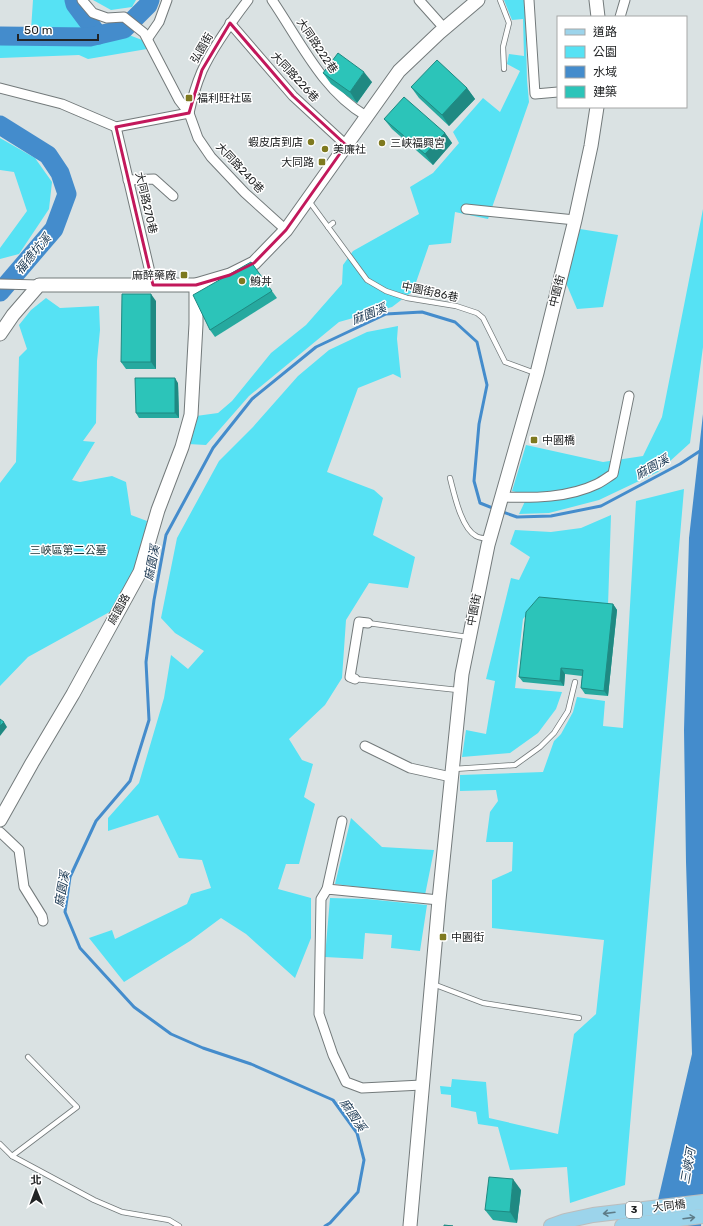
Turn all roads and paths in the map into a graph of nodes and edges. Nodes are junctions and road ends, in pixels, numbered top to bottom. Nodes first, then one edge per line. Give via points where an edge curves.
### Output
1 (82, 0) edge
2 (167, 0) edge
3 (248, 0) edge
4 (272, 0) edge
5 (419, 0) edge
6 (478, 0) edge
7 (500, 0) edge
8 (530, 0) edge
9 (596, 0) edge
10 (625, 0) edge
11 (598, 16) edge
12 (620, 16) edge
13 (230, 23) junction
14 (444, 28) junction
15 (146, 35) junction
16 (504, 69) dead end
17 (0, 88) edge
18 (557, 92) edge
19 (597, 108) edge
20 (188, 113) junction
21 (366, 116) junction
22 (116, 127) junction
23 (346, 145) junction
24 (128, 180) junction
25 (173, 196) dead end
26 (308, 199) junction
27 (466, 209) dead end
28 (575, 220) junction
29 (334, 223) dead end
30 (328, 227) junction
31 (286, 230) junction
32 (349, 246) dead end
33 (345, 250) junction
34 (0, 284) edge
35 (39, 285) junction
36 (196, 285) junction
37 (153, 286) junction
38 (0, 334) edge
39 (537, 373) junction
40 (629, 396) dead end
41 (450, 478) dead end
42 (502, 497) junction
43 (489, 542) junction
44 (368, 623) joint
45 (469, 637) junction
46 (355, 679) joint
47 (575, 682) dead end
48 (460, 691) junction
49 (365, 746) dead end
50 (452, 773) junction
51 (0, 820) edge
52 (342, 821) dead end
53 (0, 832) edge
54 (327, 889) junction
55 (439, 900) junction
56 (43, 921) dead end
57 (431, 984) junction
58 (579, 1018) dead end
59 (28, 1057) dead end
60 (422, 1085) junction
61 (0, 1144) edge
62 (12, 1156) junction
63 (703, 1202) edge
64 (703, 1216) edge
65 (179, 1226) edge
66 (410, 1226) edge
67 (552, 1226) edge
68 (622, 1226) edge

1 - 15 street via 93,13 107,18 124,17
2 - 15 street via 159,22
3 - 13 street, 弘園街
4 - 21 street, 大同路222巷 via 322,77 352,108
5 - 14 street
6 - 14 street
7 - 16 lane via 509,23 503,47
8 - 18 street via 535,94
9 - 11 street
10 - 12 street
13 - 20 street, 弘園街 via 202,70
13 - 23 street, 大同路226巷 via 293,96
14 - 21 street via 398,71
15 - 20 street, 大同路240巷
17 - 22 street via 62,104
19 - 28 street, 中園街
20 - 22 street
20 - 31 street, 大同路240巷 via 198,138 212,157 245,194
21 - 23 street
22 - 24 street, 大同路270巷
23 - 26 street
24 - 25 street via 154,179
24 - 37 street, 大同路270巷
26 - 30 lane, 中園街86巷
26 - 31 street
27 - 28 street
28 - 39 street, 中園街
29 - 30 lane
30 - 33 lane, 中園街86巷
31 - 36 street via 254,263 230,275
32 - 33 lane
33 - 39 lane, 中園街86巷 via 367,280 386,291 477,313 505,362
34 - 35 street
35 - 37 street
35 - 38 street
36 - 37 street
36 - 51 street, 麻園路 via 191,415 158,510 140,572
39 - 42 street, 中園街
40 - 42 street via 613,474 597,484 570,493 536,498
41 - 43 lane via 460,513 467,527 475,536
42 - 43 street
43 - 45 street, 中園街
44 - 45 lane
44 - 46 street via 359,622 350,677
45 - 48 street, 中園街
46 - 48 lane
47 - 50 lane via 568,711 540,747 515,765
48 - 50 street, 中園街
49 - 50 street via 410,768
50 - 55 street, 中園街
52 - 54 street
53 - 56 street via 19,850 24,886
54 - 55 street
54 - 60 street via 321,899 319,1014 333,1055 346,1082 362,1088
55 - 57 street, 中園街
57 - 58 lane via 483,1003
57 - 60 street, 中園街
59 - 62 lane via 77,1107
60 - 66 street, 中園街
61 - 62 lane
62 - 65 lane via 94,1200 122,1212 169,1220
63 -> 67 main road, 大同橋 / 3 via 593,1215
68 -> 64 main road, 大同橋 / 3

